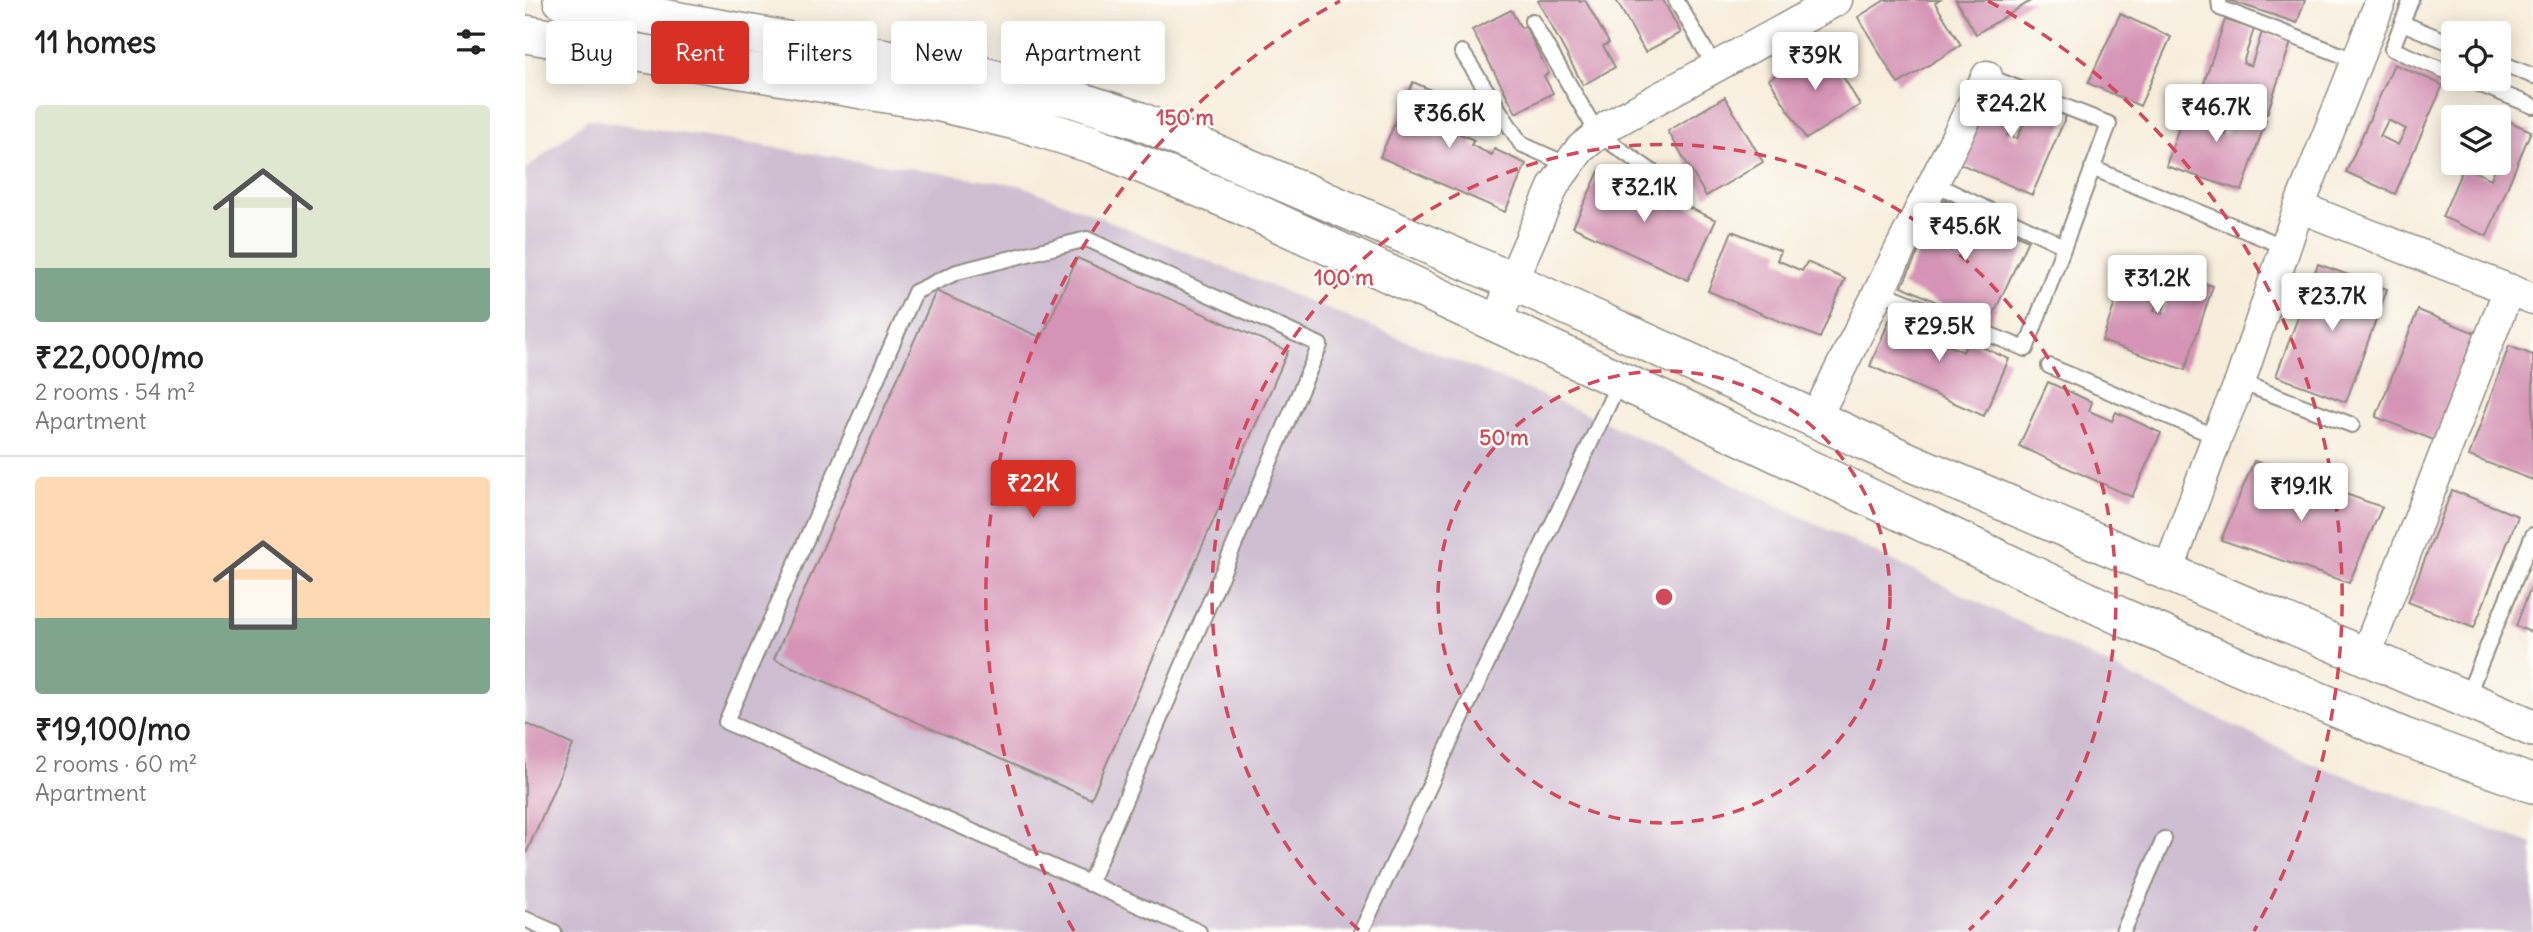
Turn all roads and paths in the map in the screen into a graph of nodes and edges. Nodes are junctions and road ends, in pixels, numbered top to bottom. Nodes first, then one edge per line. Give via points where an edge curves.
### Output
1 (562, 0) edge
2 (1677, 0) edge
3 (1837, 0) edge
4 (2219, 0) edge
5 (2381, 0) edge
6 (2411, 0) edge
7 (1532, 22) dead end
8 (2402, 23) junction
9 (525, 34) edge
10 (2441, 39) edge
11 (1462, 52) dead end
12 (2357, 61) junction
13 (1715, 67) junction
14 (2511, 67) edge
15 (2441, 69) edge
16 (1987, 76) joint
17 (2533, 76) edge
18 (2496, 91) edge
19 (2533, 106) edge
20 (1598, 134) junction
21 (1568, 165) junction
22 (2092, 168) junction
23 (1933, 183) junction
24 (1680, 191) dead end
25 (2299, 207) junction
26 (2064, 246) junction
27 (2285, 247) junction
28 (1512, 281) junction
29 (1879, 291) junction
30 (2521, 294) edge
31 (1496, 325) junction
32 (2049, 366) dead end
33 (1619, 382) junction
34 (2240, 382) junction
35 (1815, 419) junction
36 (2352, 425) dead end
37 (2217, 437) junction
38 (2533, 535) edge
39 (2168, 572) junction
40 (2365, 657) junction
41 (2466, 701) junction
42 (2533, 728) edge
43 (2533, 784) edge
44 (2164, 839) dead end
45 (1089, 884) junction
46 (525, 919) edge
47 (554, 932) edge
48 (1199, 932) edge
49 (1361, 932) edge
50 (2123, 932) edge

1 - 28 street via 975,74 1074,99 1137,120
2 - 13 lane
3 - 13 street
4 - 12 lane via 2220,8
5 - 12 street
6 - 8 lane
7 - 20 lane
8 - 10 lane
8 - 15 lane via 2392,49
9 - 31 street via 941,103 1020,122 1094,145 1233,202
11 - 21 lane via 1521,144
12 - 25 street
13 - 20 street
14 - 17 lane
16 - 22 lane via 2109,124
16 - 23 street
18 - 19 lane
20 - 21 street
20 - 24 lane
21 - 28 street via 1554,185
22 - 26 lane
22 - 27 lane
23 - 26 lane
23 - 29 street
25 - 27 street
25 - 30 street
26 - 29 lane via 2026,349
27 - 34 street
28 - 31 street
28 - 35 street
29 - 35 street
30 - 40 street
31 - 33 street
32 - 37 lane
33 - 43 street via 2160,634 2404,737
33 - 49 lane
34 - 36 lane
34 - 37 street
35 - 39 street
37 - 39 street
38 - 41 lane
39 - 40 street
40 - 41 street
41 - 42 street
44 - 50 lane
45 - 45 lane via 726,722 915,292 957,272 1087,239 1320,345
45 - 48 lane
46 - 47 lane

